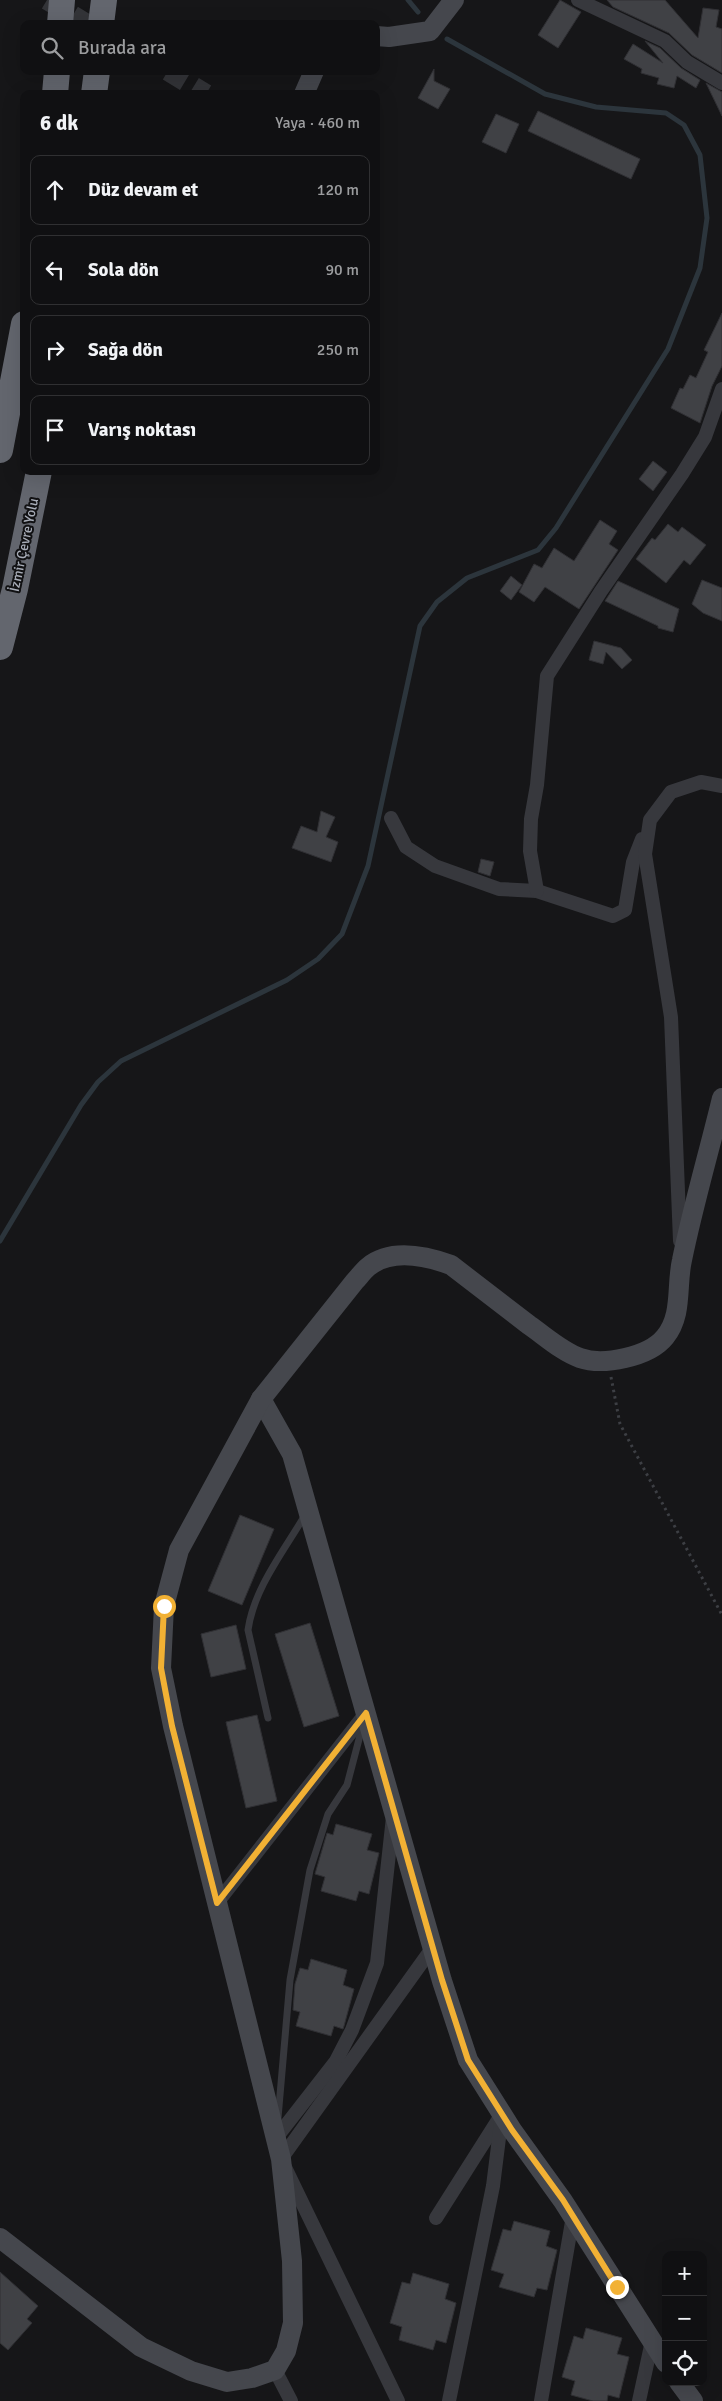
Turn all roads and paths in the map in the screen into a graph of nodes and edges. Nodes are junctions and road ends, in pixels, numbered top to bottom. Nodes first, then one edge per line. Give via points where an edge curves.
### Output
1 (62, 0) edge
2 (104, 0) edge
3 (454, 0) edge
4 (578, 0) edge
5 (60, 20) edge
6 (102, 20) edge
7 (380, 36) edge
8 (57, 75) edge
9 (96, 75) edge
10 (312, 75) edge
11 (722, 83) edge
12 (55, 90) edge
13 (95, 90) edge
14 (306, 90) edge
15 (20, 345) edge
16 (722, 389) edge
17 (0, 450) edge
18 (38, 475) edge
19 (0, 646) edge
20 (722, 786) edge
21 (392, 818) dead end
22 (650, 820) junction
23 (537, 892) junction
24 (722, 1098) edge
25 (681, 1262) junction
26 (608, 1361) junction
27 (261, 1399) junction
28 (308, 1511) junction
29 (722, 1615) edge
30 (366, 1713) junction
31 (268, 1718) dead end
32 (394, 1812) junction
33 (217, 1903) junction
34 (433, 1948) junction
35 (502, 2114) junction
36 (276, 2138) junction
37 (281, 2159) junction
38 (573, 2216) junction
39 (436, 2218) dead end
40 (0, 2238) edge
41 (652, 2341) junction
42 (662, 2357) edge
43 (275, 2370) junction
44 (683, 2386) edge
45 (291, 2401) edge
46 (398, 2401) edge
47 (449, 2401) edge
48 (541, 2401) edge
49 (638, 2401) edge
50 (693, 2401) edge

1 - 5 highway
2 - 6 highway
3 - 7 street via 430,31
4 - 11 street via 665,41 688,62
8 - 12 highway
9 - 13 highway
10 - 14 street
15 - 17 highway
16 - 23 street via 704,437 682,474 547,676 537,785 530,819 530,851
18 - 19 highway, İzmir Çevre Yolu via 16,589
20 - 22 street via 701,782 671,792
21 - 23 street via 406,847 435,866 499,889
22 - 23 street via 633,862 625,910 614,916
22 - 25 street via 645,854 671,1017
24 - 25 street
25 - 26 street via 678,1306 664,1338 642,1353
26 - 27 street via 582,1359 568,1352 451,1265 435,1259 401,1256 369,1266
26 - 29 path via 620,1424
27 - 28 street via 292,1454
27 - 33 street via 179,1550 164,1606 161,1668 172,1726
28 - 30 street
28 - 31 lane via 254,1601 250,1618 248,1630
30 - 32 street
30 - 33 street
30 - 36 lane via 347,1785 328,1814 310,1870 290,1980
32 - 34 street
32 - 36 street via 377,1963 352,2030 336,2061
33 - 36 street
34 - 35 street via 468,2060
34 - 37 street
35 - 38 street
35 - 39 street
35 - 47 street via 493,2186
36 - 37 street
37 - 43 street via 292,2261 293,2323 286,2351
37 - 46 street
38 - 41 street
38 - 48 street
40 - 43 street via 141,2347 191,2371 227,2382
41 - 42 street
41 - 49 street
43 - 45 street
44 - 50 street

